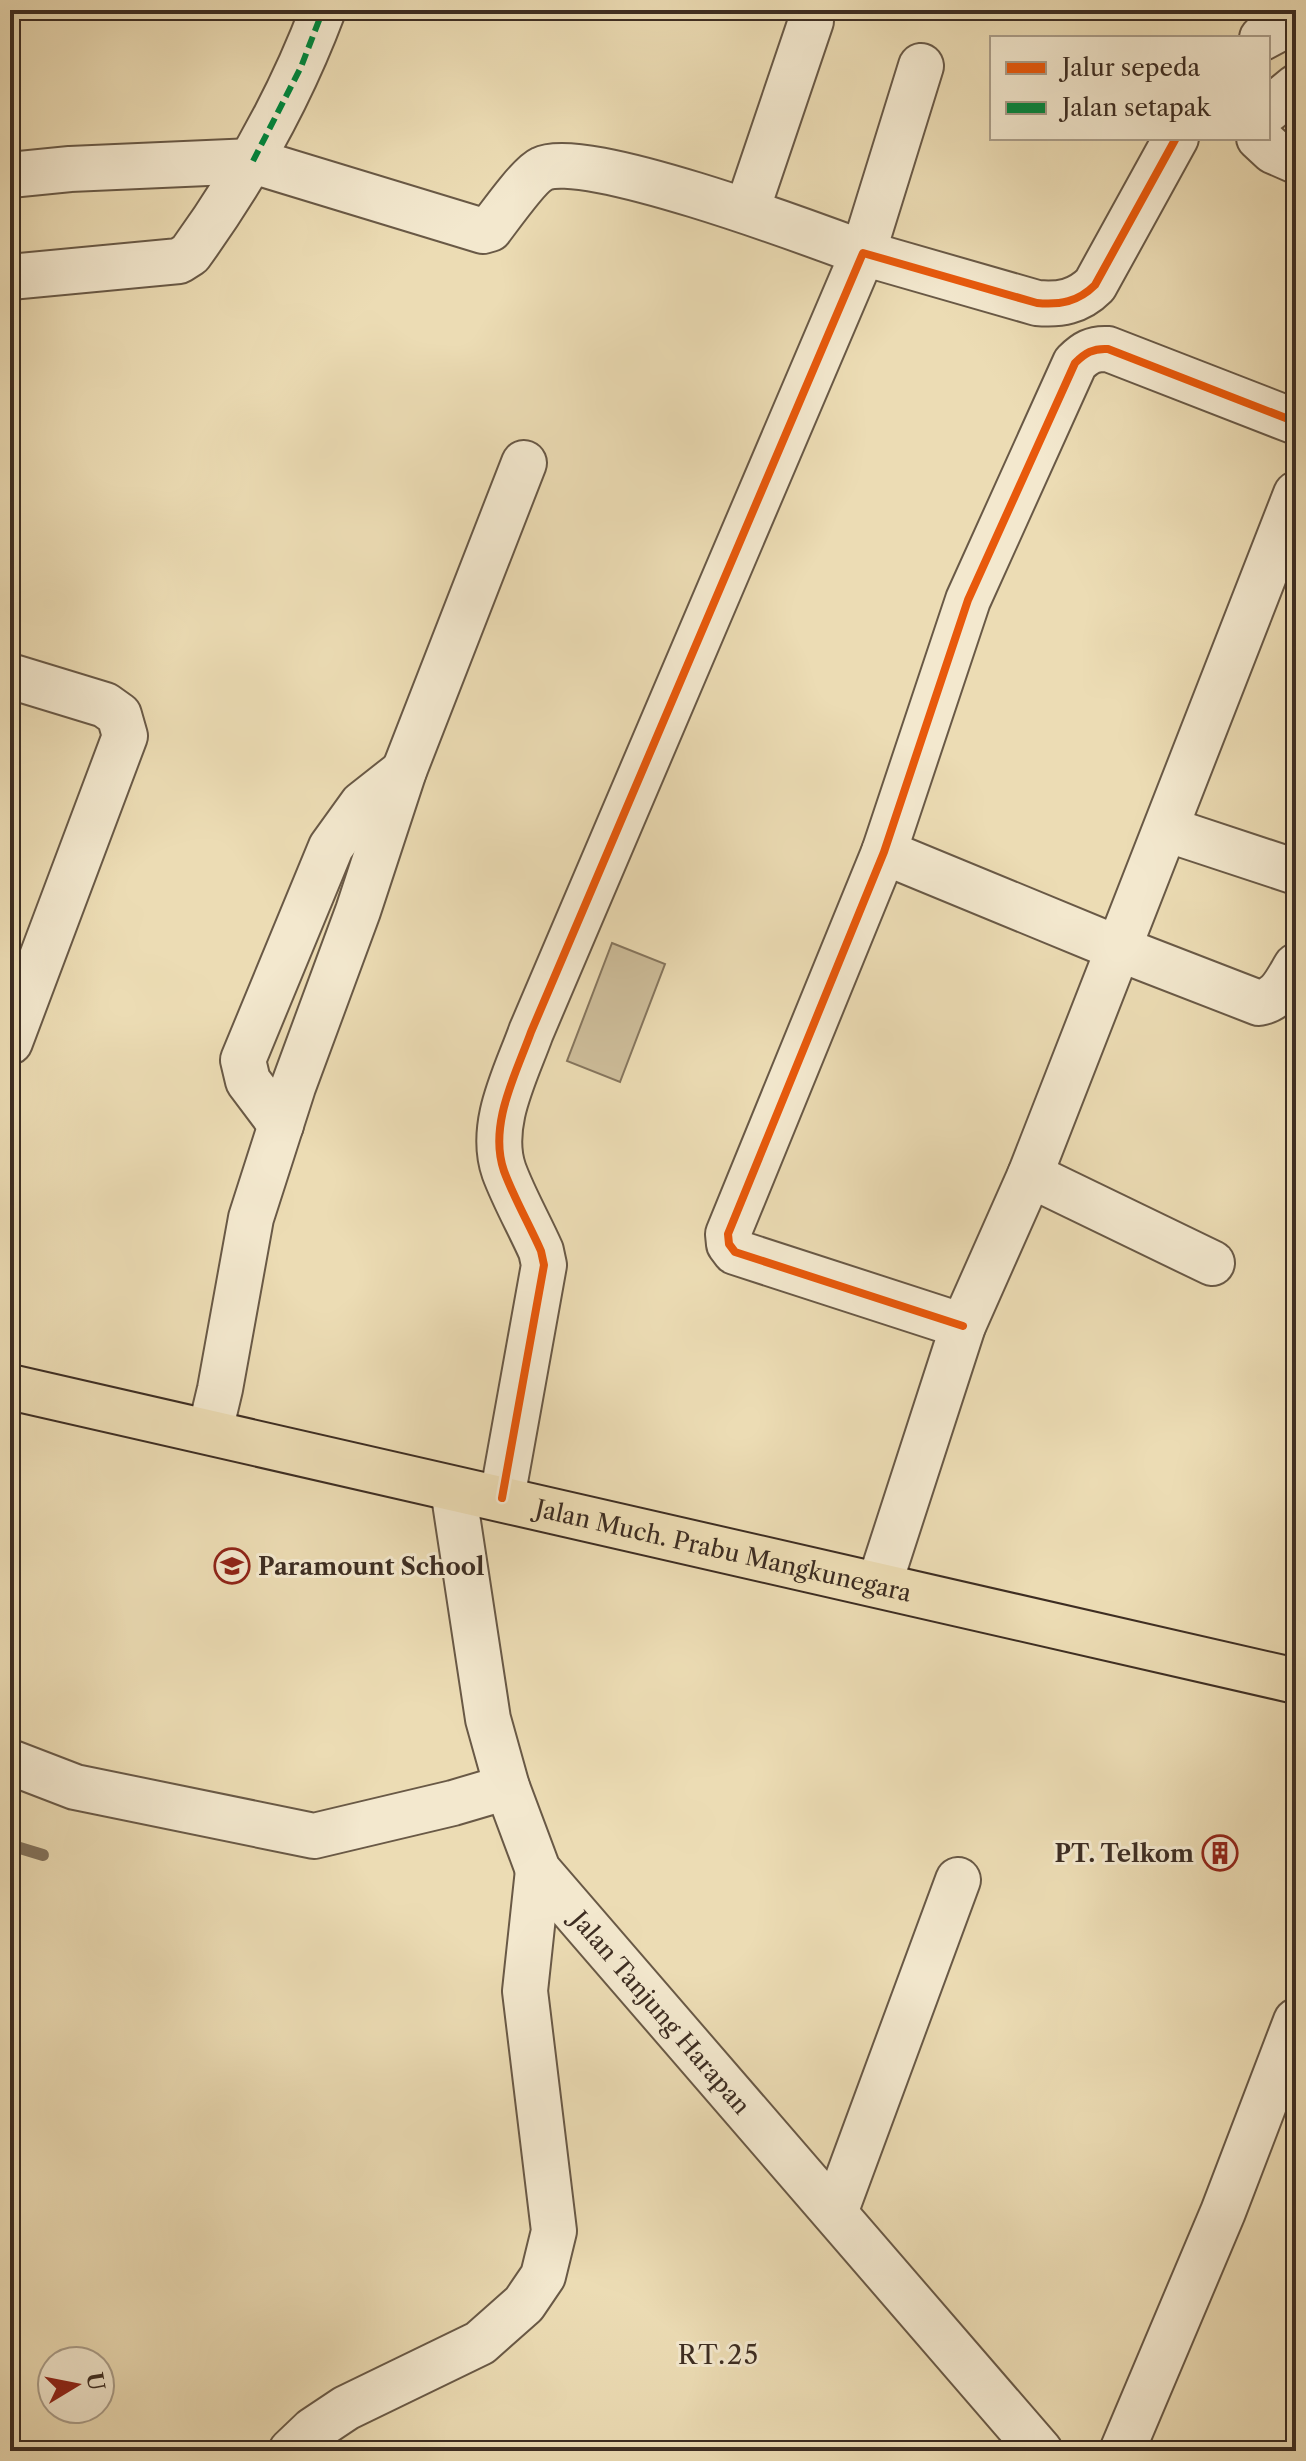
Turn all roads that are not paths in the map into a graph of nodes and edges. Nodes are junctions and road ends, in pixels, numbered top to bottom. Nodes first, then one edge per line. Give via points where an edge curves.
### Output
1 (323, 10) edge
2 (1296, 20) edge
3 (811, 21) dead end
4 (1266, 36) edge
5 (921, 66) dead end
6 (1296, 87) edge
7 (1270, 108) edge
8 (1175, 140) edge
9 (1261, 140) edge
10 (253, 161) junction
11 (1296, 161) edge
12 (10, 175) edge
13 (747, 210) junction
14 (863, 253) junction
15 (10, 277) edge
16 (1296, 422) edge
17 (524, 463) dead end
18 (1296, 494) edge
19 (10, 676) edge
20 (1166, 829) junction
21 (884, 852) junction
22 (1296, 872) edge
23 (1117, 948) junction
24 (1296, 966) edge
25 (10, 1042) edge
26 (1030, 1175) junction
27 (1212, 1263) dead end
28 (963, 1326) junction
29 (10, 1387) edge
30 (210, 1431) junction
31 (453, 1489) junction
32 (502, 1498) junction
33 (879, 1585) junction
34 (1296, 1681) edge
35 (10, 1762) edge
36 (507, 1787) junction
37 (538, 1870) junction
38 (958, 1880) dead end
39 (1296, 2021) edge
40 (835, 2213) junction
41 (291, 2451) edge
42 (1040, 2451) edge
43 (1122, 2451) edge

1 - 10 street via 301,67
2 - 4 street
3 - 13 street
5 - 14 street
6 - 7 street
8 - 14 street via 1095,285 1076,300 1037,303
9 - 11 street
10 - 12 street
10 - 13 street via 479,231 490,229 537,172 551,166 611,173
10 - 15 street via 190,254 179,261
13 - 14 street
14 - 32 street via 531,1032 502,1113 503,1169 544,1265
16 - 21 street via 1108,349 1084,353 1068,376 968,600
17 - 30 street via 404,771 362,804 331,847 243,1060 248,1081 281,1125 251,1218
18 - 20 street
19 - 25 street via 105,705 119,715 125,736
20 - 22 street
20 - 23 street
21 - 23 street
21 - 28 street via 728,1234 729,1244 735,1252
23 - 24 street via 1259,1003 1277,995
23 - 26 street
26 - 27 street
26 - 28 street
28 - 33 street
29 - 30 main road, Jalan Much. Prabu Mangkunegara
30 - 31 main road, Jalan Much. Prabu Mangkunegara
31 - 32 main road, Jalan Much. Prabu Mangkunegara
31 - 36 street, Jalan Tanjung Harapan via 488,1719
32 - 33 main road, Jalan Much. Prabu Mangkunegara
33 - 34 main road, Jalan Much. Prabu Mangkunegara
35 - 36 street via 75,1787 314,1836
36 - 37 street, Jalan Tanjung Harapan
37 - 40 street, Jalan Tanjung Harapan
37 - 41 street via 525,1991 554,2231 543,2276 524,2304 480,2343 346,2408
38 - 40 street
39 - 43 street
40 - 42 street, Jalan Tanjung Harapan

